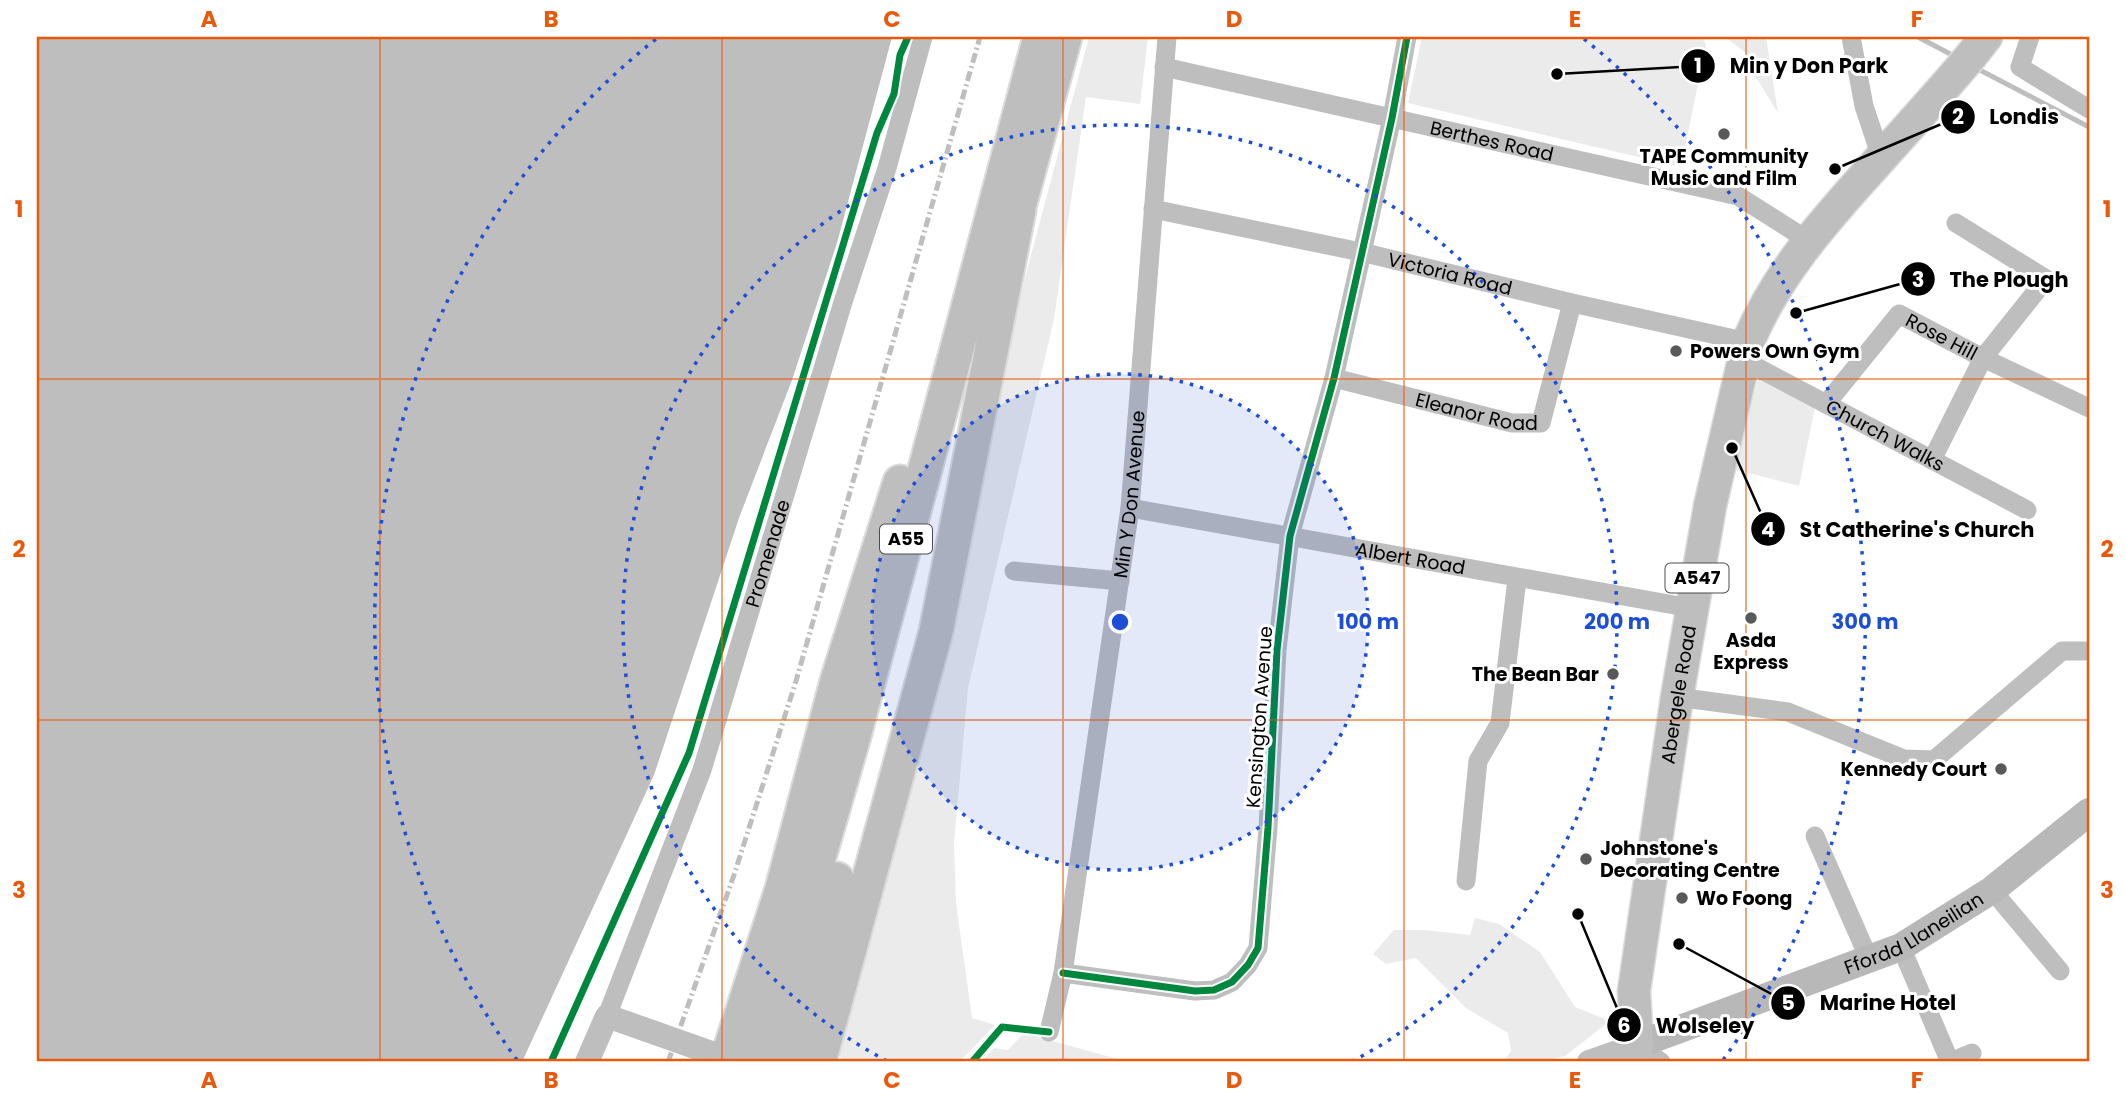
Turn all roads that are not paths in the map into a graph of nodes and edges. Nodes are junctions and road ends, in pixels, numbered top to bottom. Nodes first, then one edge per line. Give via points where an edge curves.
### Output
1 (923, 37) edge
2 (1040, 37) edge
3 (1065, 37) edge
4 (1167, 37) edge
5 (1407, 37) edge
6 (1851, 37) edge
7 (2030, 37) edge
8 (1972, 54) edge
9 (1164, 67) junction
10 (2089, 109) edge
11 (1392, 118) junction
12 (1881, 157) junction
13 (1010, 194) junction
14 (1153, 209) junction
15 (1956, 223) dead end
16 (1809, 241) junction
17 (1361, 252) junction
18 (1572, 303) junction
19 (1746, 351) junction
20 (1983, 358) junction
21 (1334, 378) junction
22 (1826, 404) junction
23 (2089, 408) edge
24 (1932, 460) junction
25 (1130, 508) junction
26 (2027, 510) dead end
27 (1290, 536) junction
28 (1014, 571) dead end
29 (1517, 579) junction
30 (1120, 581) junction
31 (1691, 608) junction
32 (2089, 651) edge
33 (1677, 697) junction
34 (2088, 816) edge
35 (1815, 836) dead end
36 (1466, 881) dead end
37 (1992, 890) junction
38 (1901, 947) junction
39 (1869, 959) junction
40 (2060, 971) dead end
41 (1063, 973) junction
42 (607, 1016) junction
43 (1049, 1032) dead end
44 (1972, 1053) dead end
45 (784, 1055) edge
46 (1645, 1056) edge
47 (730, 1061) edge
48 (586, 1062) edge
49 (1589, 1062) edge

1 - 42 street, Promenade via 702,770
2 - 13 highway, A55
3 - 13 highway, A55
4 - 9 street, Min Y Don Avenue
5 - 11 street, Kensington Avenue
6 - 12 street via 1864,106
7 - 10 street via 2020,67
8 - 12 main road, Abergele Road / A547
9 - 11 street, Berthes Road
9 - 14 street, Min Y Don Avenue
11 - 16 street, Berthes Road via 1738,196
11 - 17 street, Kensington Avenue
12 - 16 main road, Abergele Road / A547
13 - 45 highway, A55 via 854,736
13 - 45 highway via 936,632
13 - 47 highway via 877,551
14 - 17 street, Victoria Road
14 - 25 street, Min Y Don Avenue
15 - 20 street via 2046,279
16 - 19 main road, Abergele Road / A547 via 1776,287
17 - 18 street, Victoria Road
17 - 21 street, Kensington Avenue
18 - 19 street, Victoria Road
18 - 21 street, Eleanor Road via 1541,423 1512,423
19 - 22 street, Church Walks
19 - 31 main road, Abergele Road / A547
20 - 22 street, Rose Hill via 1899,314
20 - 23 street, Rose Hill
20 - 24 street
21 - 27 street, Kensington Avenue
22 - 24 street, Church Walks
24 - 26 street, Church Walks
25 - 27 street, Albert Road
25 - 30 street, Min Y Don Avenue
27 - 29 street, Albert Road
27 - 41 street, Kensington Avenue via 1277,650 1258,948 1232,982 1214,990
28 - 30 street
29 - 31 street, Albert Road
29 - 36 street via 1500,723 1478,761
30 - 41 street, Min Y Don Avenue
31 - 33 main road, Abergele Road / A547
32 - 33 street via 2062,651 1934,760 1904,759 1788,712
33 - 46 main road, Abergele Road / A547 via 1634,991
34 - 37 main road, Ffordd Llaneilian
35 - 39 street
37 - 38 main road, Ffordd Llaneilian
37 - 40 street
38 - 39 main road, Ffordd Llaneilian
38 - 44 street via 1950,1062
39 - 46 main road, Ffordd Llaneilian
41 - 43 street, Min Y Don Avenue
42 - 47 street
42 - 48 street, Promenade
46 - 49 street

